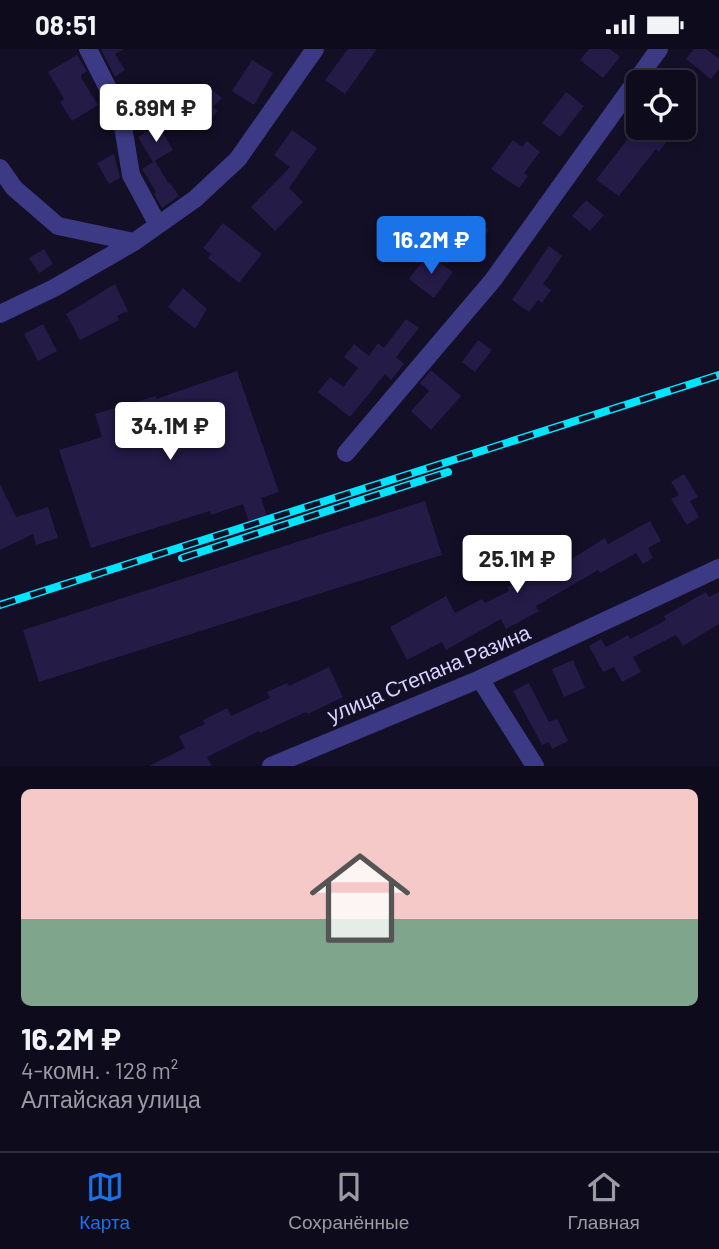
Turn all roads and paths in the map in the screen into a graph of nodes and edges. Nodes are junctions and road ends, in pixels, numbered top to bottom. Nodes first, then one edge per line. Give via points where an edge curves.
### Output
1 (88, 49) edge
2 (315, 49) edge
3 (659, 49) edge
4 (0, 168) edge
5 (158, 225) junction
6 (134, 242) junction
7 (0, 314) edge
8 (346, 453) dead end
9 (719, 568) edge
10 (480, 679) junction
11 (271, 766) edge
12 (535, 766) edge

1 - 5 street via 121,114 131,175
2 - 5 street via 238,159
3 - 8 street via 493,280
4 - 6 street via 14,188 58,226
5 - 6 street
6 - 7 street
9 - 10 street, улица Степана Разина
10 - 11 street, улица Степана Разина
10 - 12 street

